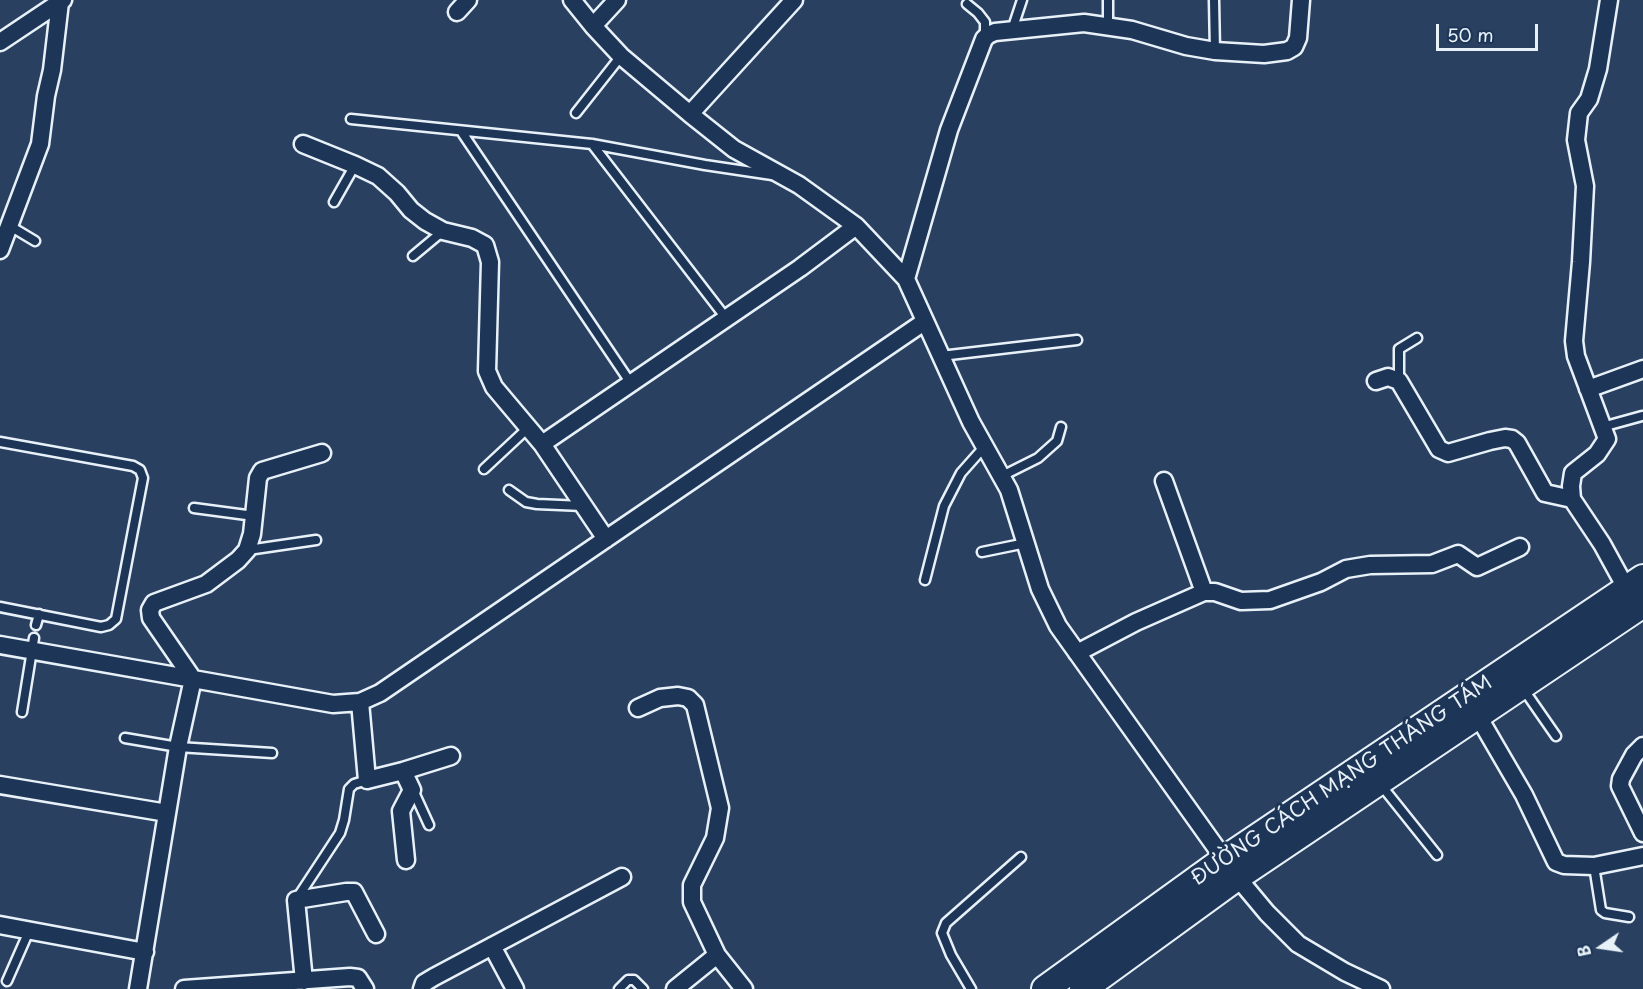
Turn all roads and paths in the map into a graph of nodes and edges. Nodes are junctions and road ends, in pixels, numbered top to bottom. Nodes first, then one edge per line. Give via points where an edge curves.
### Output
1 (572, 0) edge
2 (617, 0) edge
3 (794, 0) edge
4 (1022, 0) edge
5 (1108, 0) edge
6 (1214, 0) edge
7 (1301, 0) edge
8 (1609, 0) edge
9 (62, 1) edge
10 (967, 4) dead end
11 (593, 26) junction
12 (1108, 26) junction
13 (1012, 30) junction
14 (3, 38) edge
15 (984, 39) junction
16 (1215, 51) junction
17 (621, 56) junction
18 (576, 113) dead end
19 (690, 114) junction
20 (351, 118) dead end
21 (461, 131) junction
22 (303, 144) dead end
23 (592, 144) junction
24 (356, 165) junction
25 (784, 177) junction
26 (334, 202) dead end
27 (10, 226) junction
28 (856, 226) junction
29 (443, 231) junction
30 (35, 241) dead end
31 (0, 250) edge
32 (413, 256) dead end
33 (906, 279) junction
34 (726, 318) junction
35 (924, 322) junction
36 (1417, 338) dead end
37 (1077, 340) dead end
38 (940, 356) junction
39 (1643, 369) edge
40 (1376, 381) dead end
41 (1399, 381) junction
42 (630, 382) junction
43 (1588, 389) junction
44 (1642, 416) edge
45 (529, 427) junction
46 (1061, 427) dead end
47 (1602, 427) junction
48 (0, 442) edge
49 (542, 444) junction
50 (985, 446) junction
51 (322, 453) dead end
52 (484, 469) dead end
53 (1002, 476) junction
54 (1164, 481) dead end
55 (509, 490) dead end
56 (1572, 499) junction
57 (584, 506) junction
58 (194, 508) dead end
59 (254, 516) junction
60 (606, 539) junction
61 (316, 540) dead end
62 (1026, 543) junction
63 (1520, 546) dead end
64 (247, 550) junction
65 (982, 552) dead end
66 (925, 580) dead end
67 (1204, 592) junction
68 (1638, 595) edge
69 (0, 607) edge
70 (39, 614) junction
71 (36, 625) dead end
72 (33, 644) junction
73 (0, 645) edge
74 (1077, 652) junction
75 (193, 679) junction
76 (1522, 686) junction
77 (360, 702) junction
78 (638, 708) dead end
79 (22, 712) dead end
80 (1478, 716) junction
81 (1556, 736) dead end
82 (125, 738) dead end
83 (1643, 746) edge
84 (178, 747) junction
85 (272, 753) dead end
86 (451, 756) dead end
87 (403, 771) junction
88 (367, 780) junction
89 (1379, 782) junction
90 (0, 785) edge
91 (412, 790) junction
92 (166, 813) junction
93 (429, 825) dead end
94 (1643, 833) edge
95 (1437, 855) dead end
96 (1643, 856) edge
97 (1022, 857) dead end
98 (406, 860) dead end
99 (1594, 866) junction
100 (1231, 868) junction
101 (622, 877) dead end
102 (296, 900) junction
103 (1629, 917) dead end
104 (0, 926) edge
105 (29, 931) junction
106 (376, 934) dead end
107 (492, 946) junction
108 (144, 952) junction
109 (717, 955) junction
110 (7, 981) dead end
111 (304, 981) junction
112 (1373, 987) edge
113 (138, 989) edge
114 (184, 989) edge
115 (365, 989) edge
116 (422, 989) edge
117 (515, 989) edge
118 (619, 989) edge
119 (643, 989) edge
120 (675, 989) edge
121 (744, 989) edge
122 (971, 989) edge
123 (1045, 989) edge
124 (1083, 989) edge

1 - 11 street
2 - 11 street
3 - 19 street
4 - 13 lane
5 - 12 lane
6 - 16 lane
7 - 16 street via 1294,47 1264,54
8 - 43 street via 1598,69 1589,99 1579,113 1576,140 1585,186 1574,341
9 - 14 street
9 - 27 street via 40,144
10 - 15 lane via 985,22
11 - 17 street
12 - 13 street via 1084,23
12 - 16 street
13 - 15 street via 994,32
15 - 33 street via 950,130
17 - 18 lane
17 - 19 street
19 - 25 street via 734,149
20 - 21 lane
21 - 23 lane
21 - 42 lane
22 - 24 street
23 - 25 lane
23 - 34 lane
24 - 26 lane
24 - 29 street via 378,176 411,210
25 - 28 street
27 - 30 lane
27 - 31 street
28 - 33 street
28 - 34 street
29 - 32 lane
29 - 45 street via 485,245 490,262 487,371 494,387
33 - 35 street
34 - 42 street
35 - 38 street
35 - 60 street
36 - 41 lane via 1399,349
37 - 38 lane
38 - 50 street
39 - 43 street
40 - 41 street via 1388,377
41 - 56 street via 1439,449 1448,453 1512,439 1545,493
42 - 49 street
43 - 47 street
44 - 47 lane
45 - 49 street
45 - 52 lane
46 - 53 lane via 1057,441 1038,458
47 - 56 street via 1607,440 1573,473
48 - 70 lane via 133,466 143,478 116,619 101,627
49 - 57 street
50 - 53 street
50 - 66 lane via 961,473 944,506
51 - 59 street via 262,471
53 - 62 street
54 - 67 street
55 - 57 lane via 526,502
56 - 68 street
57 - 60 street
58 - 59 lane
59 - 64 street
60 - 77 street via 380,693
61 - 64 lane
62 - 65 lane
62 - 74 street via 1040,589 1058,626
63 - 67 street via 1477,567 1458,554 1432,564 1346,569 1270,600 1241,602
64 - 75 street via 206,584 154,603 150,610 151,618
67 - 74 street
68 - 76 main road, ĐƯỜNG CÁCH MẠNG THÁNG TÁM
68 - 100 main road, ĐƯỜNG CÁCH MẠNG THÁNG TÁM
69 - 70 lane
70 - 71 lane
72 - 73 street
72 - 75 street
72 - 79 lane
74 - 100 street
75 - 77 street via 333,704
75 - 84 street
76 - 80 main road, ĐƯỜNG CÁCH MẠNG THÁNG TÁM
76 - 81 lane
77 - 88 street
78 - 109 street via 678,696 695,705 720,808 715,838 692,885 692,902
80 - 89 main road, ĐƯỜNG CÁCH MẠNG THÁNG TÁM
80 - 99 street via 1524,795 1556,862
82 - 84 lane
83 - 94 street via 1634,755 1620,786
84 - 85 lane
84 - 92 street
86 - 87 street
87 - 88 street
87 - 91 street
88 - 102 lane via 349,789 340,833
89 - 95 lane
89 - 100 main road, ĐƯỜNG CÁCH MẠNG THÁNG TÁM
90 - 92 street
91 - 93 lane
91 - 98 street via 402,810
92 - 108 street
96 - 99 street
97 - 122 lane via 946,923 942,933
99 - 103 lane via 1601,910
100 - 112 street via 1267,913 1299,944
100 - 123 main road, ĐƯỜNG CÁCH MẠNG THÁNG TÁM
100 - 124 main road, ĐƯỜNG CÁCH MẠNG THÁNG TÁM
101 - 107 street
102 - 106 street via 354,892
102 - 111 street
104 - 105 street
105 - 108 street
105 - 110 lane
107 - 116 street via 424,983
107 - 117 street
108 - 113 street
109 - 120 street
109 - 121 street
111 - 114 street
111 - 115 street via 358,978
118 - 119 lane via 628,980 634,980

